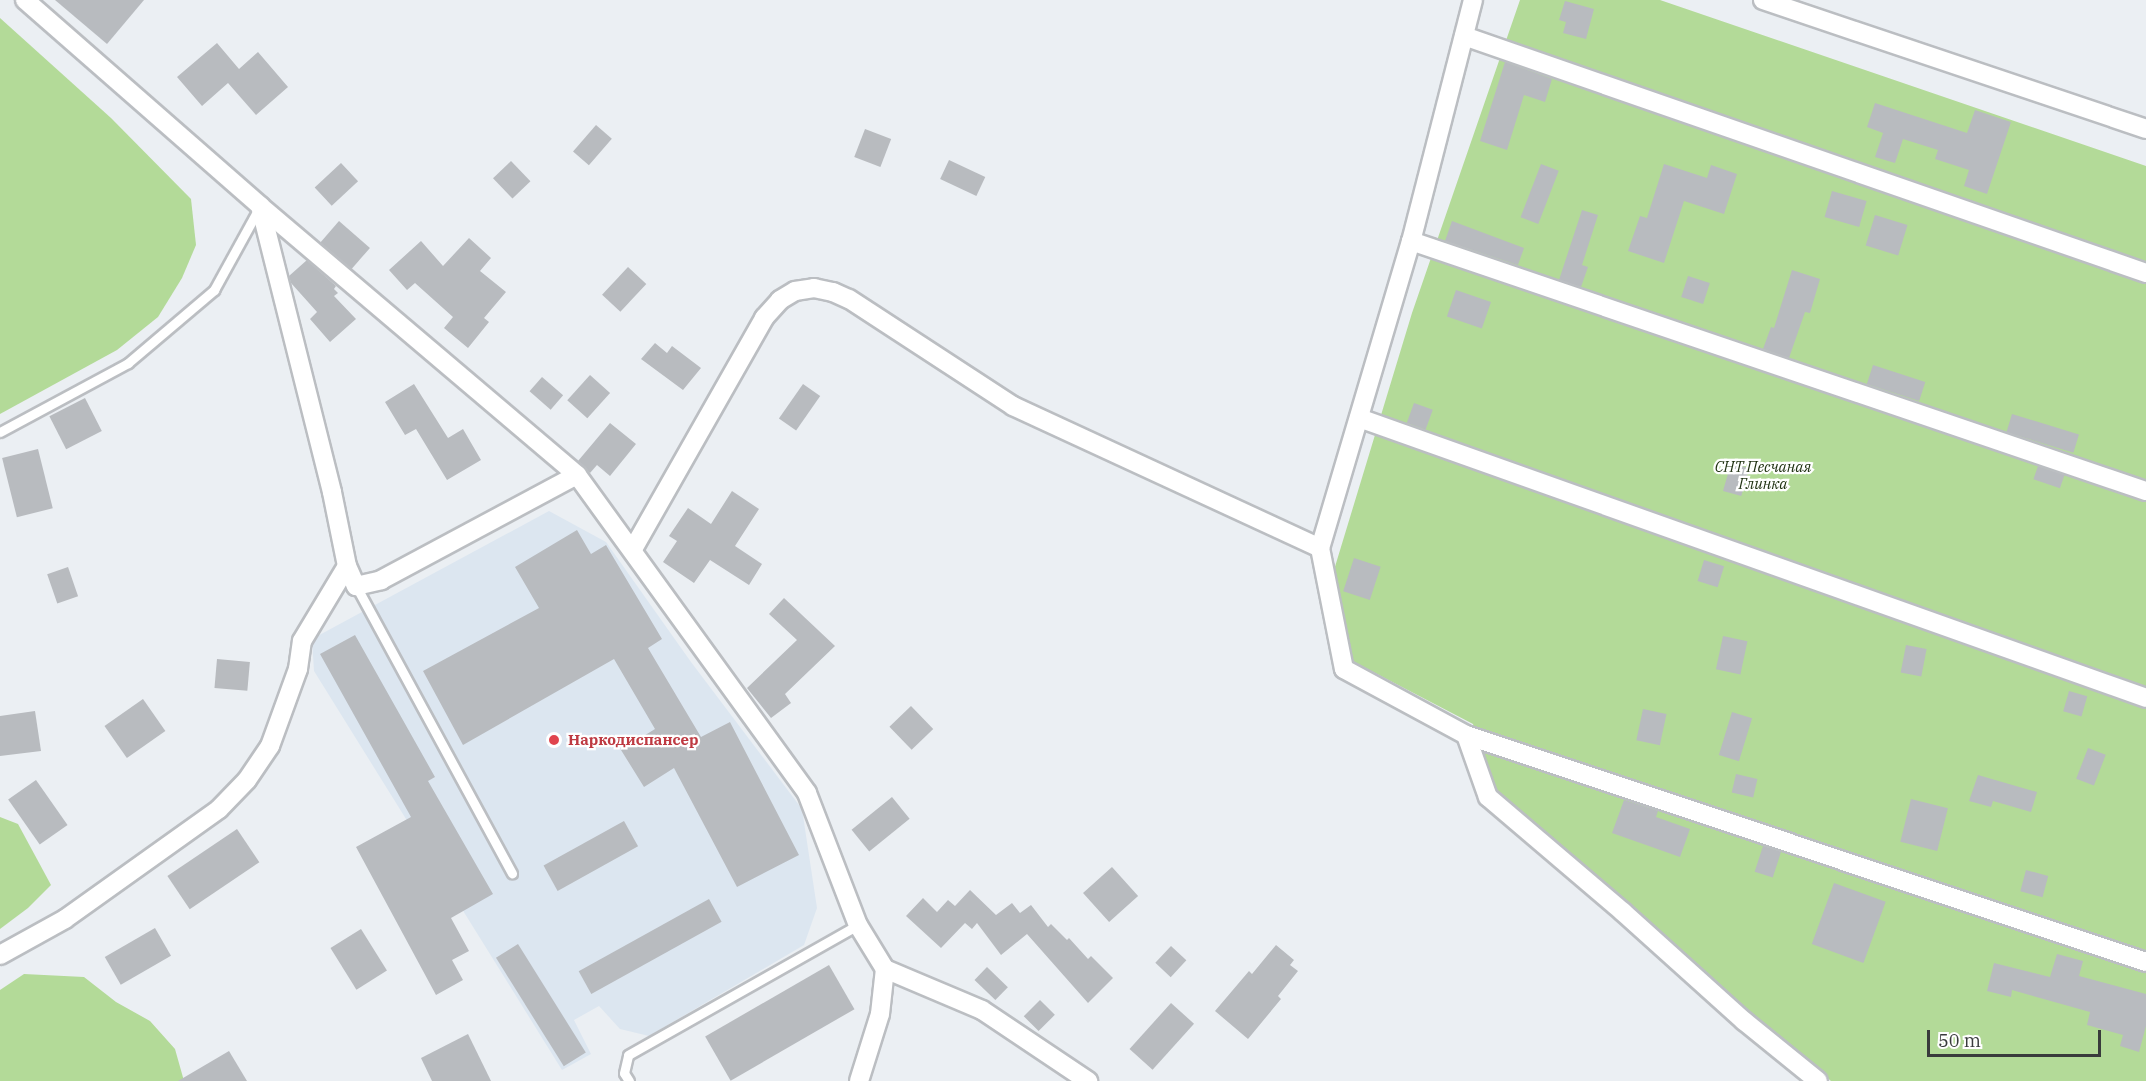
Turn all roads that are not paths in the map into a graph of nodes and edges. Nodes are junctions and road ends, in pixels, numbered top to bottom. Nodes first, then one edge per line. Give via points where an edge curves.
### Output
1 (25, 0) edge
2 (1473, 0) edge
3 (1763, 0) edge
4 (1464, 36) junction
5 (2146, 129) edge
6 (260, 206) junction
7 (1411, 241) junction
8 (2146, 273) edge
9 (1359, 418) junction
10 (0, 432) edge
11 (577, 475) junction
12 (2146, 491) edge
13 (1320, 548) junction
14 (633, 549) junction
15 (347, 566) junction
16 (356, 586) junction
17 (2146, 698) edge
18 (1466, 735) junction
19 (512, 873) dead end
20 (858, 925) junction
21 (0, 955) edge
22 (2146, 962) edge
23 (885, 969) junction
24 (629, 1081) edge
25 (859, 1081) edge
26 (1088, 1081) edge
27 (1818, 1081) edge

1 - 6 street
2 - 4 street
3 - 5 street
4 - 7 street
4 - 8 street
6 - 10 lane via 214,290 128,363
6 - 11 street
6 - 15 street
7 - 9 street
7 - 12 street
9 - 13 street
9 - 17 street
11 - 14 street
11 - 16 street via 381,580
13 - 14 street via 1013,406 849,299 814,288 795,291 780,300 764,318
13 - 18 street via 1344,669
14 - 20 street via 807,793
15 - 16 street
15 - 21 street via 302,641 298,669 270,746 247,780 219,809 65,919
16 - 19 lane
18 - 22 street
18 - 27 street via 1488,797
20 - 23 street
20 - 24 lane via 628,1055 624,1073
23 - 25 street via 880,1014
23 - 26 street via 982,1010

